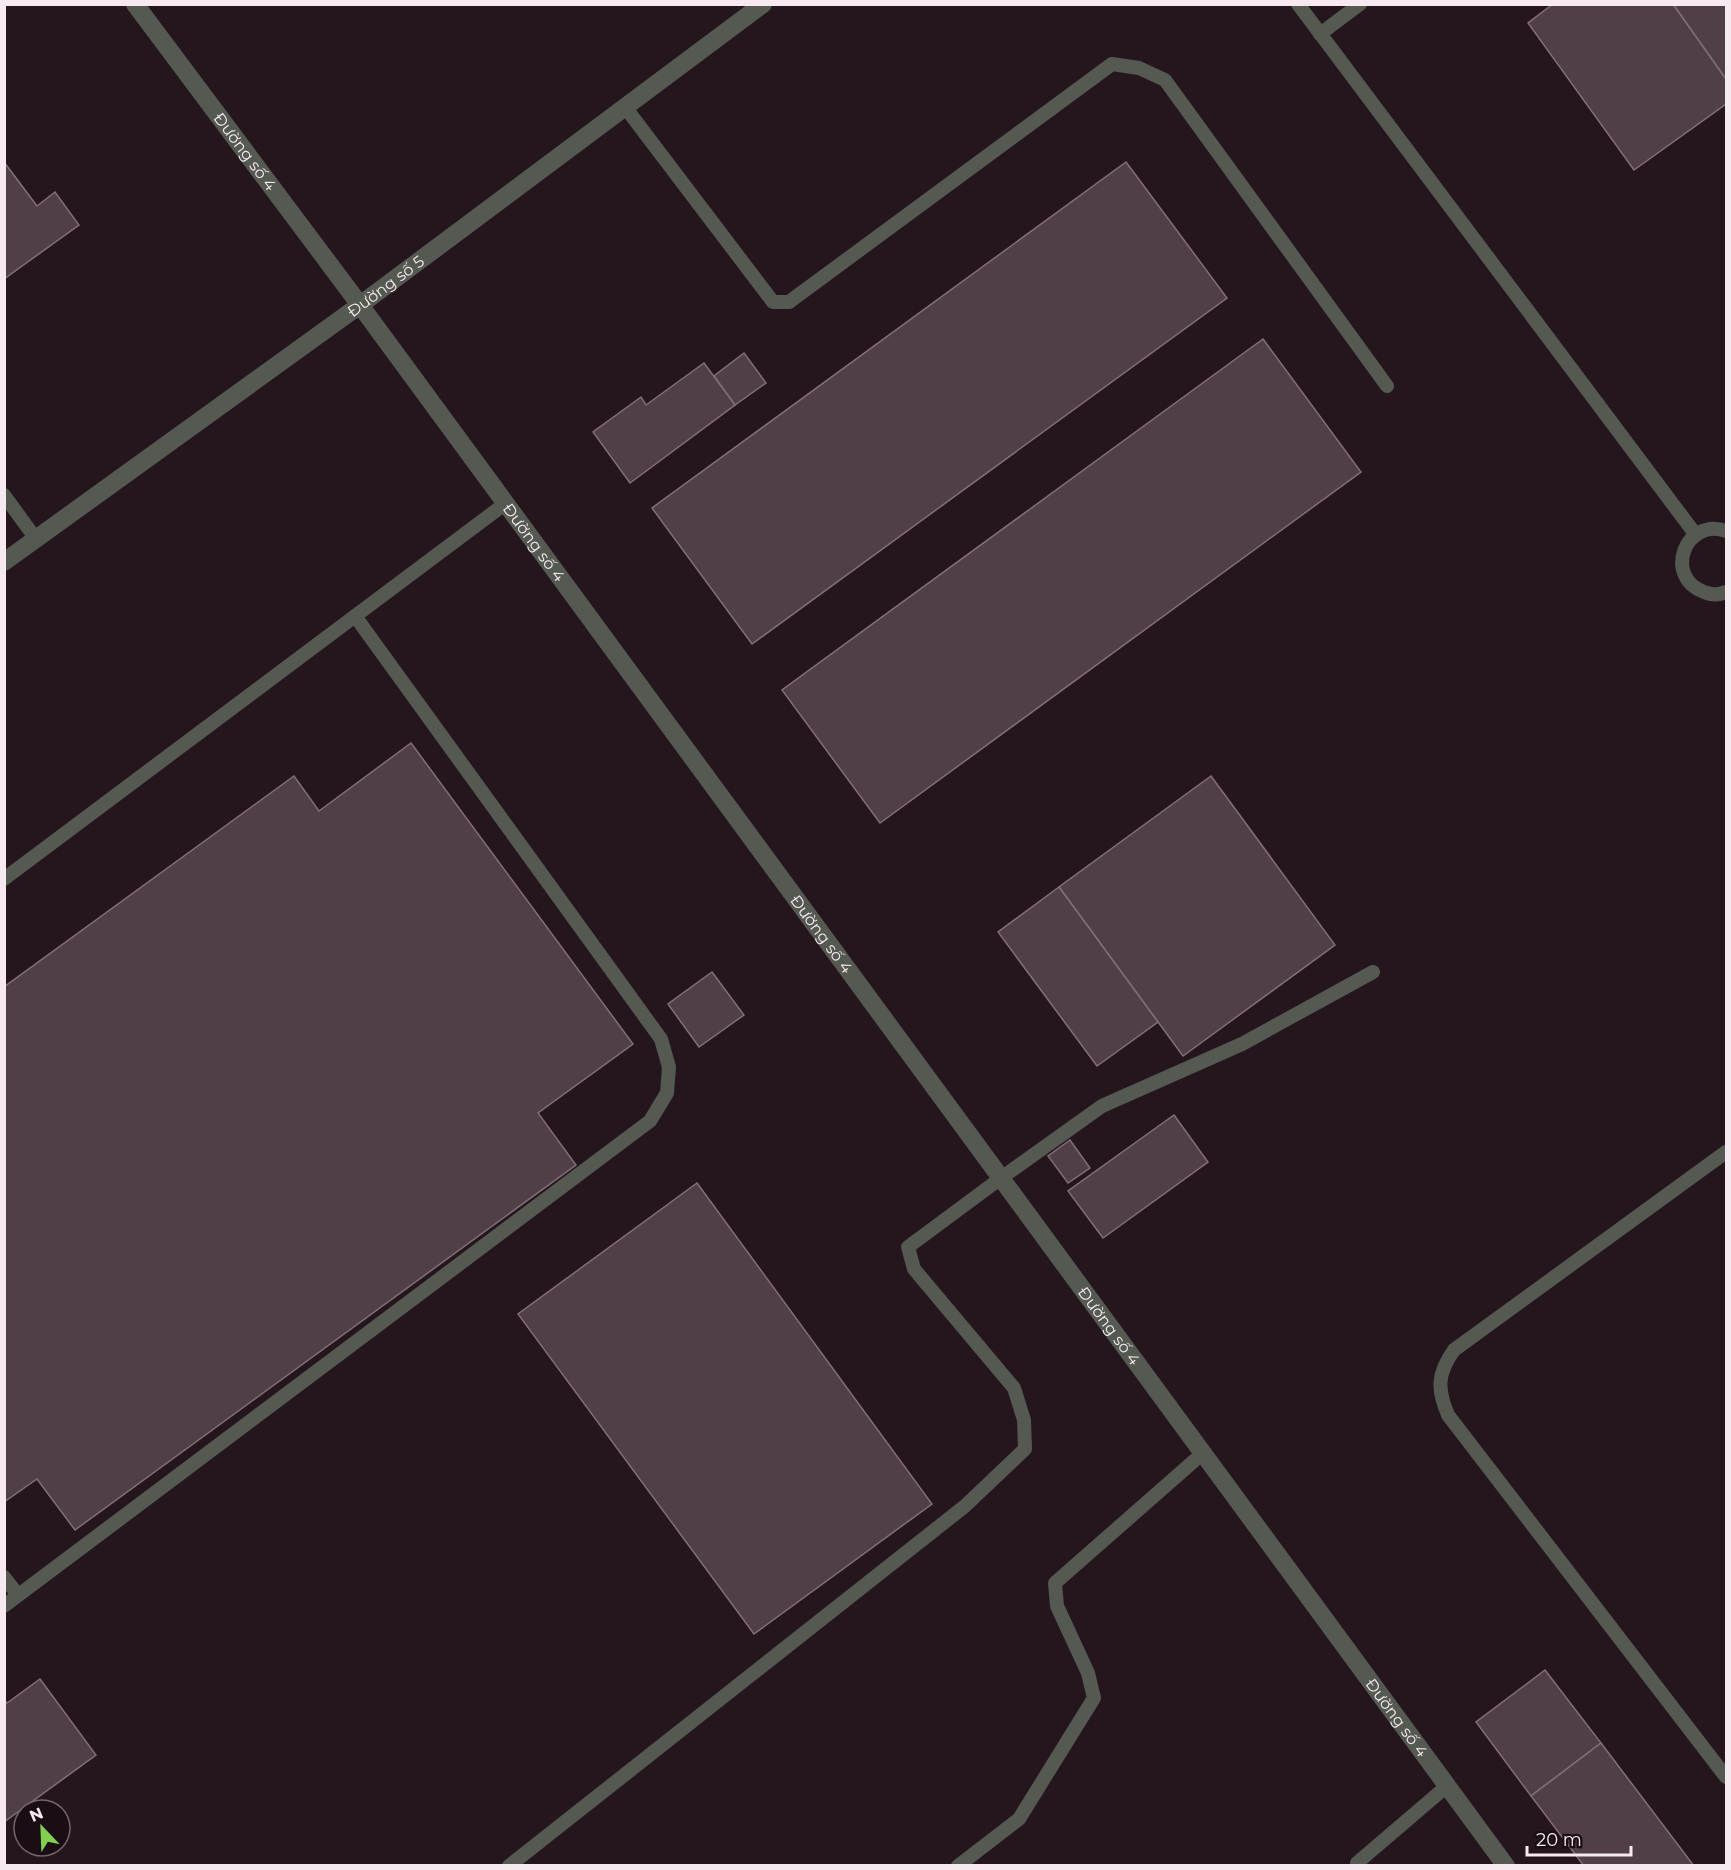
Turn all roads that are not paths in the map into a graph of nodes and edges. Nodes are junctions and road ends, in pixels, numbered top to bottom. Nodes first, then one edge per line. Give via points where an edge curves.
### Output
1 (135, 4) edge
2 (763, 4) edge
3 (1298, 4) edge
4 (1360, 4) edge
5 (1320, 34) junction
6 (625, 107) junction
7 (360, 305) junction
8 (1387, 386) dead end
9 (4, 495) edge
10 (506, 503) junction
11 (1726, 531) edge
12 (1696, 535) junction
13 (36, 539) junction
14 (4, 562) edge
15 (1726, 592) edge
16 (355, 616) junction
17 (4, 879) edge
18 (1373, 972) dead end
19 (1726, 1152) edge
20 (1001, 1178) junction
21 (1203, 1453) junction
22 (4, 1577) edge
23 (18, 1595) junction
24 (4, 1605) edge
25 (1726, 1777) edge
26 (1447, 1786) junction
27 (1355, 1865) edge
28 (509, 1866) edge
29 (958, 1866) edge
30 (1506, 1866) edge

1 - 7 street, Đường số 4
2 - 6 street, Đường số 5
3 - 5 lane
4 - 5 lane
5 - 12 lane
6 - 7 street, Đường số 5
6 - 8 lane via 774,302 789,302 1112,64 1139,68 1165,80
7 - 10 street, Đường số 4
7 - 13 street, Đường số 5
9 - 13 lane
10 - 16 lane
10 - 20 street, Đường số 4
11 - 12 lane via 1707,529
12 - 15 lane via 1682,556 1688,581 1710,594
13 - 14 street, Đường số 5
16 - 17 lane
16 - 23 lane via 661,1039 669,1067 667,1092 650,1122
18 - 20 lane via 1242,1044 1102,1106
19 - 25 lane via 1454,1350 1444,1364 1440,1381 1440,1398 1448,1415
20 - 21 street, Đường số 4
20 - 28 lane via 908,1247 914,1269 1014,1388 1024,1420 1025,1449 964,1506
21 - 26 street, Đường số 4
21 - 29 lane via 1055,1583 1057,1605 1089,1673 1094,1698 1020,1819
22 - 23 lane
23 - 24 lane
26 - 27 lane
26 - 30 street, Đường số 4

